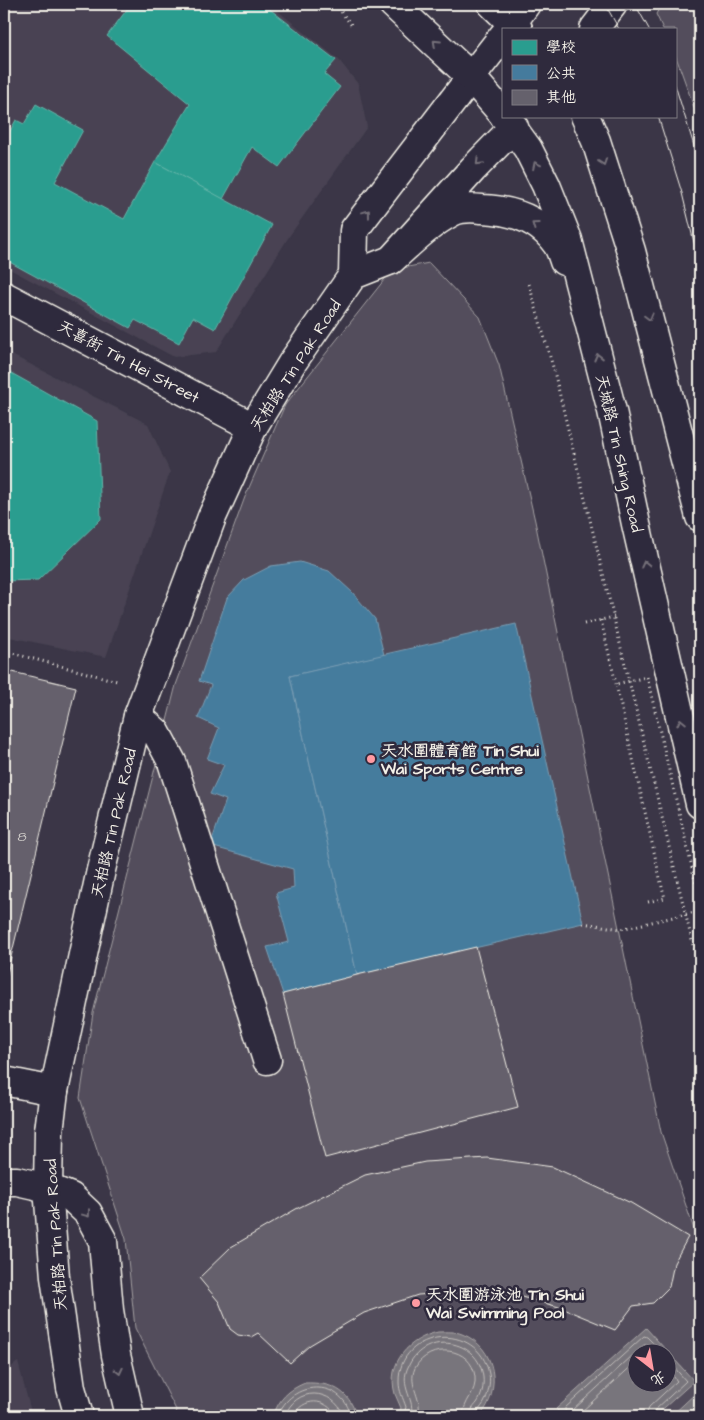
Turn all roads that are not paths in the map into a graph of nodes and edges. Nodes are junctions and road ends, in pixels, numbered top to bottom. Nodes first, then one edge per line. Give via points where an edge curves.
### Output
1 (394, 4) edge
2 (492, 4) edge
3 (613, 4) edge
4 (514, 24) edge
5 (595, 28) edge
6 (502, 39) edge
7 (471, 77) junction
8 (502, 109) edge
9 (511, 118) edge
10 (586, 118) edge
11 (391, 260) junction
12 (353, 275) junction
13 (4, 296) edge
14 (586, 310) junction
15 (253, 427) junction
16 (700, 517) edge
17 (138, 716) junction
18 (700, 804) edge
19 (267, 1060) dead end
20 (4, 1081) edge
21 (54, 1091) junction
22 (4, 1181) edge
23 (48, 1188) junction
24 (79, 1416) edge
25 (130, 1416) edge

7 -> 1 street, 天城路 Tin Shing Road
2 - 4 street
3 - 5 street
6 - 7 street
7 - 8 street, 天城路 Tin Shing Road
12 -> 7 street via 354,230
9 -> 11 street via 473,169
14 -> 9 street, 天城路 Tin Shing Road via 568,240 546,185
10 -> 16 street via 631,251
11 - 12 street
14 -> 11 street via 556,244 538,225 510,211 474,208 453,211
12 - 15 street, 天柏路 Tin Pak Road via 292,363
13 - 15 street, 天喜街 Tin Hei Street
18 -> 14 street, 天城路 Tin Shing Road via 612,411
15 - 17 street, 天柏路 Tin Pak Road via 212,516
17 - 19 street via 156,732 172,762
17 - 21 street, 天柏路 Tin Pak Road
20 - 21 street
21 - 23 street, 天柏路 Tin Pak Road via 49,1131
22 - 23 street
23 - 24 street, 天柏路 Tin Pak Road via 55,1276 71,1388
23 -> 25 street via 71,1196 88,1213 103,1241 109,1310

